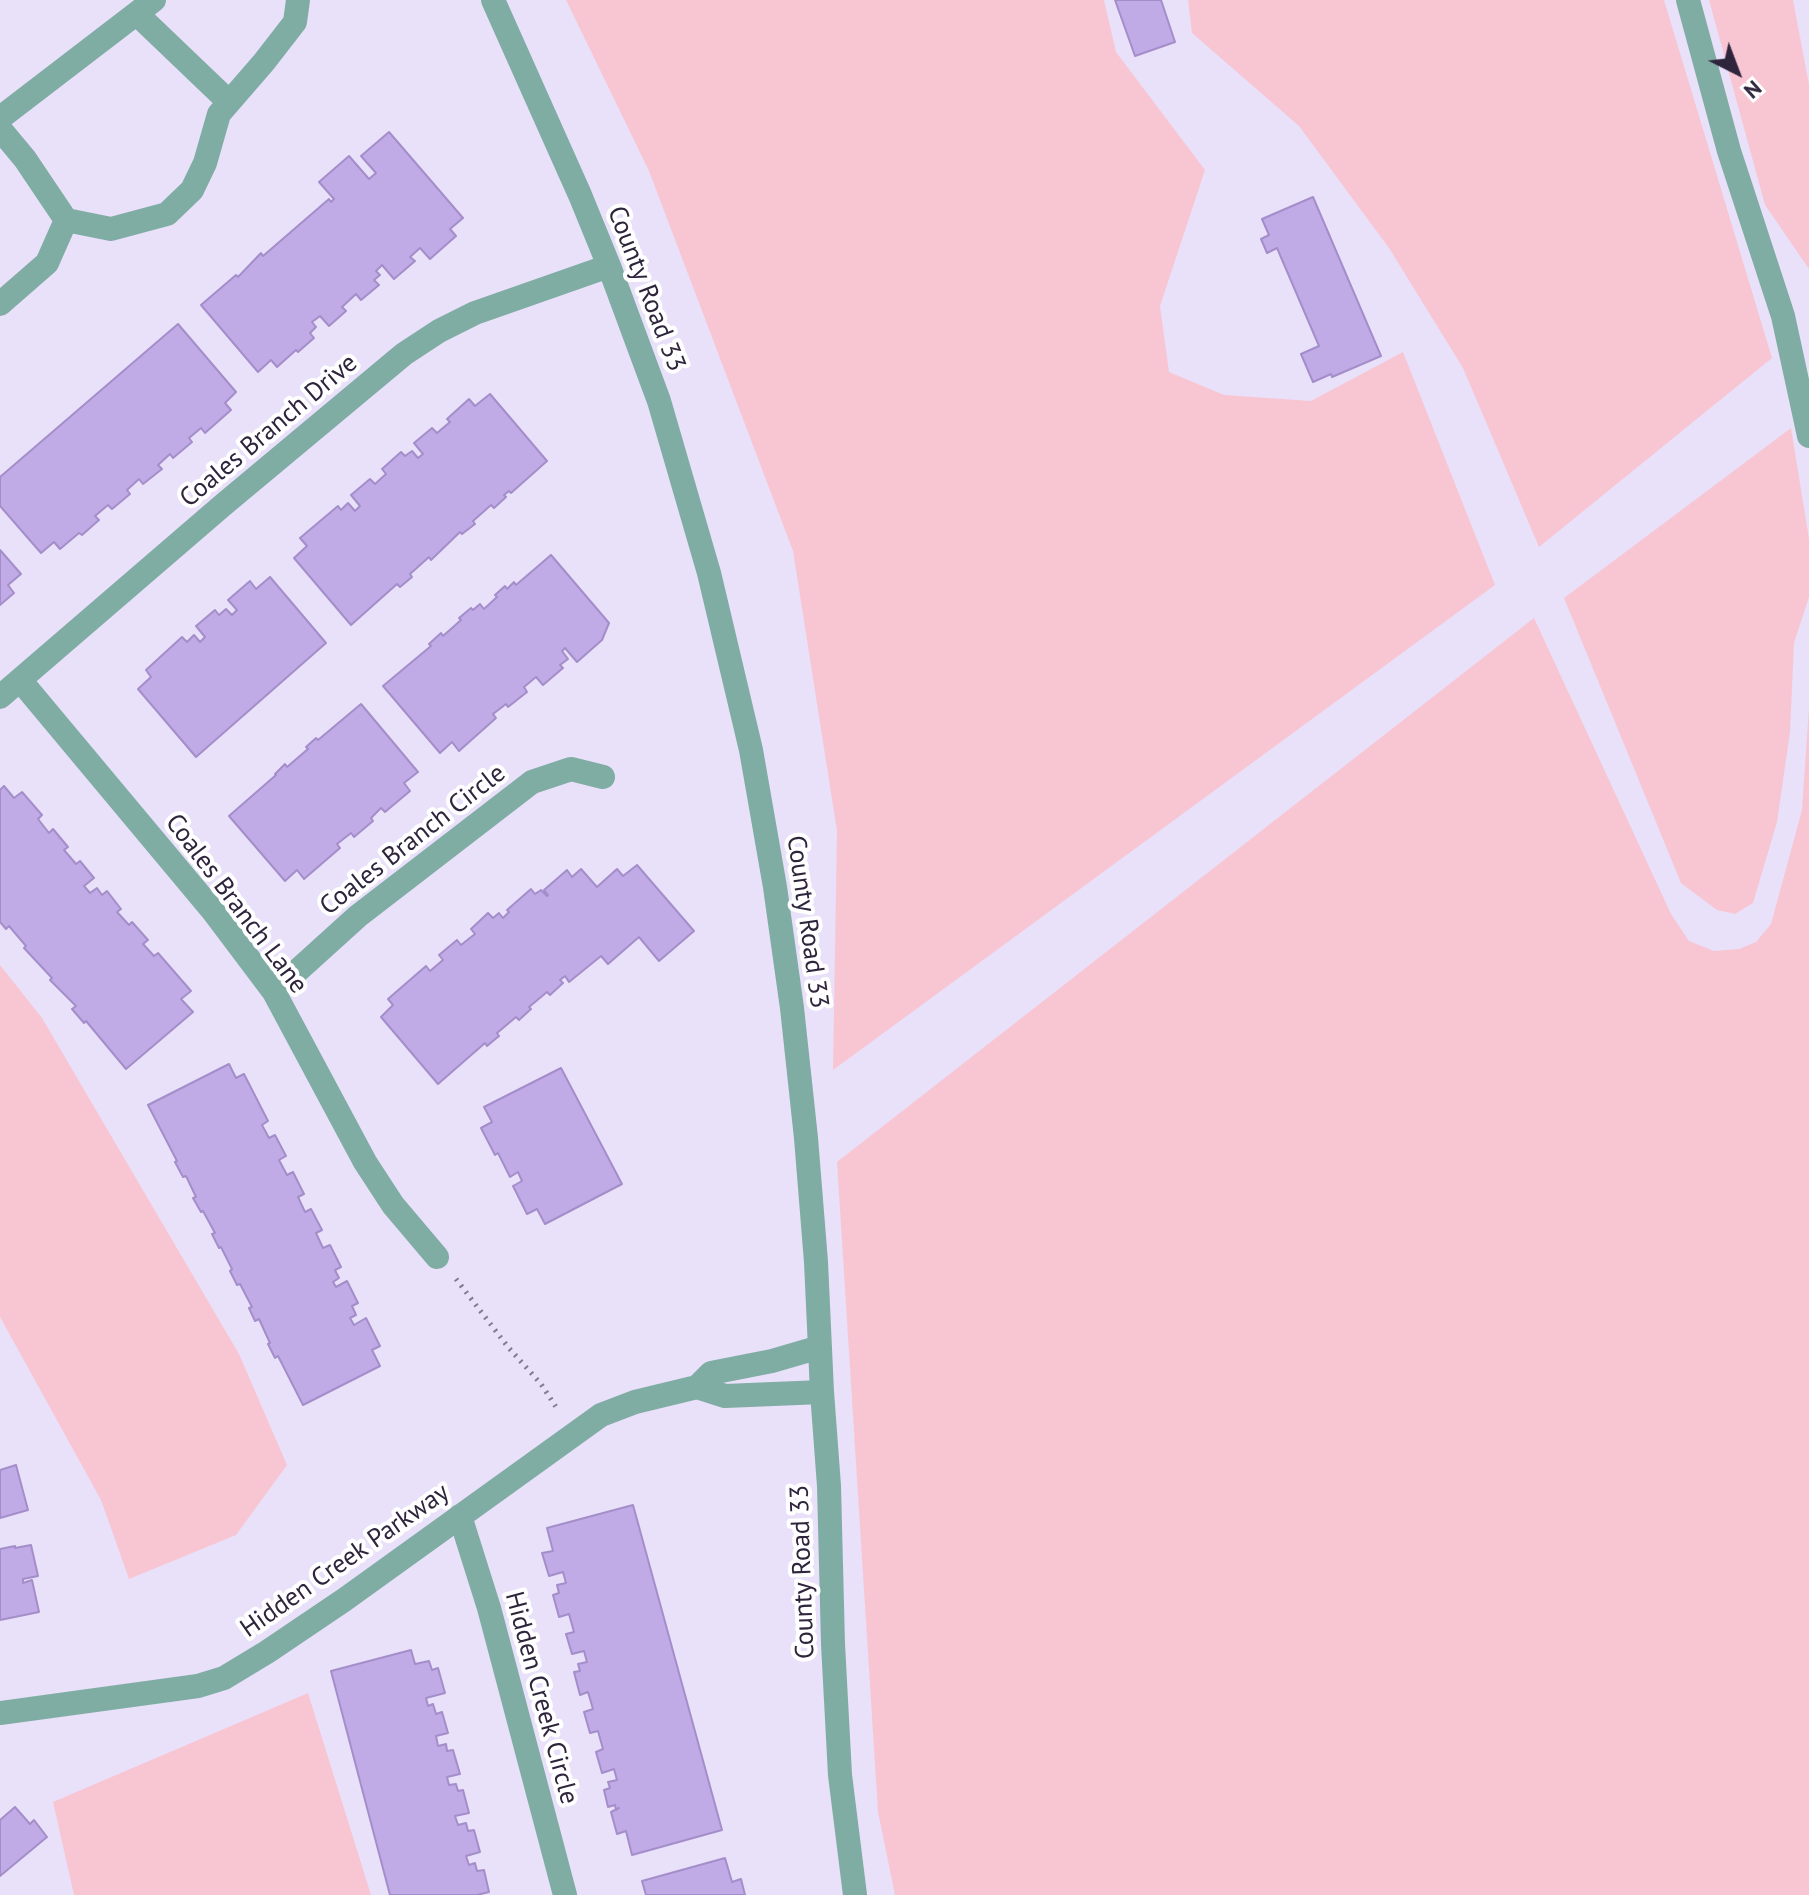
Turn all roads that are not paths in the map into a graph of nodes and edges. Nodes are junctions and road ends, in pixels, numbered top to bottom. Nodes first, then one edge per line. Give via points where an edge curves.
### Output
1 (298, 0) edge
2 (493, 0) edge
3 (1688, 0) edge
4 (146, 7) edge
5 (229, 102) junction
6 (0, 118) edge
7 (0, 129) edge
8 (66, 220) junction
9 (609, 266) junction
10 (0, 304) edge
11 (1809, 436) edge
12 (20, 680) junction
13 (0, 697) edge
14 (603, 777) dead end
15 (274, 992) junction
16 (437, 1257) road end
17 (820, 1347) junction
18 (697, 1387) junction
19 (822, 1392) junction
20 (460, 1516) junction
21 (0, 1713) edge
22 (565, 1895) edge
23 (855, 1895) edge

1 - 5 street via 295,22
2 - 9 street, County Road 33
3 - 11 street via 1729,151 1783,316
4 - 5 street
4 - 6 street
5 - 8 street via 219,114 192,190 167,214 111,229
7 - 8 street
8 - 10 street via 47,263
9 - 12 street, Coales Branch Drive via 475,313 404,354
9 - 17 street, County Road 33 via 659,401 709,573 751,750 792,1008
12 - 13 street, Coales Branch Drive
12 - 15 street, Coales Branch Lane
14 - 15 street, Coales Branch Circle via 571,769 532,782 358,916
15 - 16 street, Coales Branch Lane via 365,1162
17 - 18 street, Hidden Creek Parkway via 711,1373
17 - 19 street, County Road 33
18 - 19 street, Hidden Creek Parkway via 725,1396
18 - 20 street, Hidden Creek Parkway via 601,1415
19 - 23 street, County Road 33 via 840,1775
20 - 21 street, Hidden Creek Parkway via 224,1678
20 - 22 street, Hidden Creek Circle

